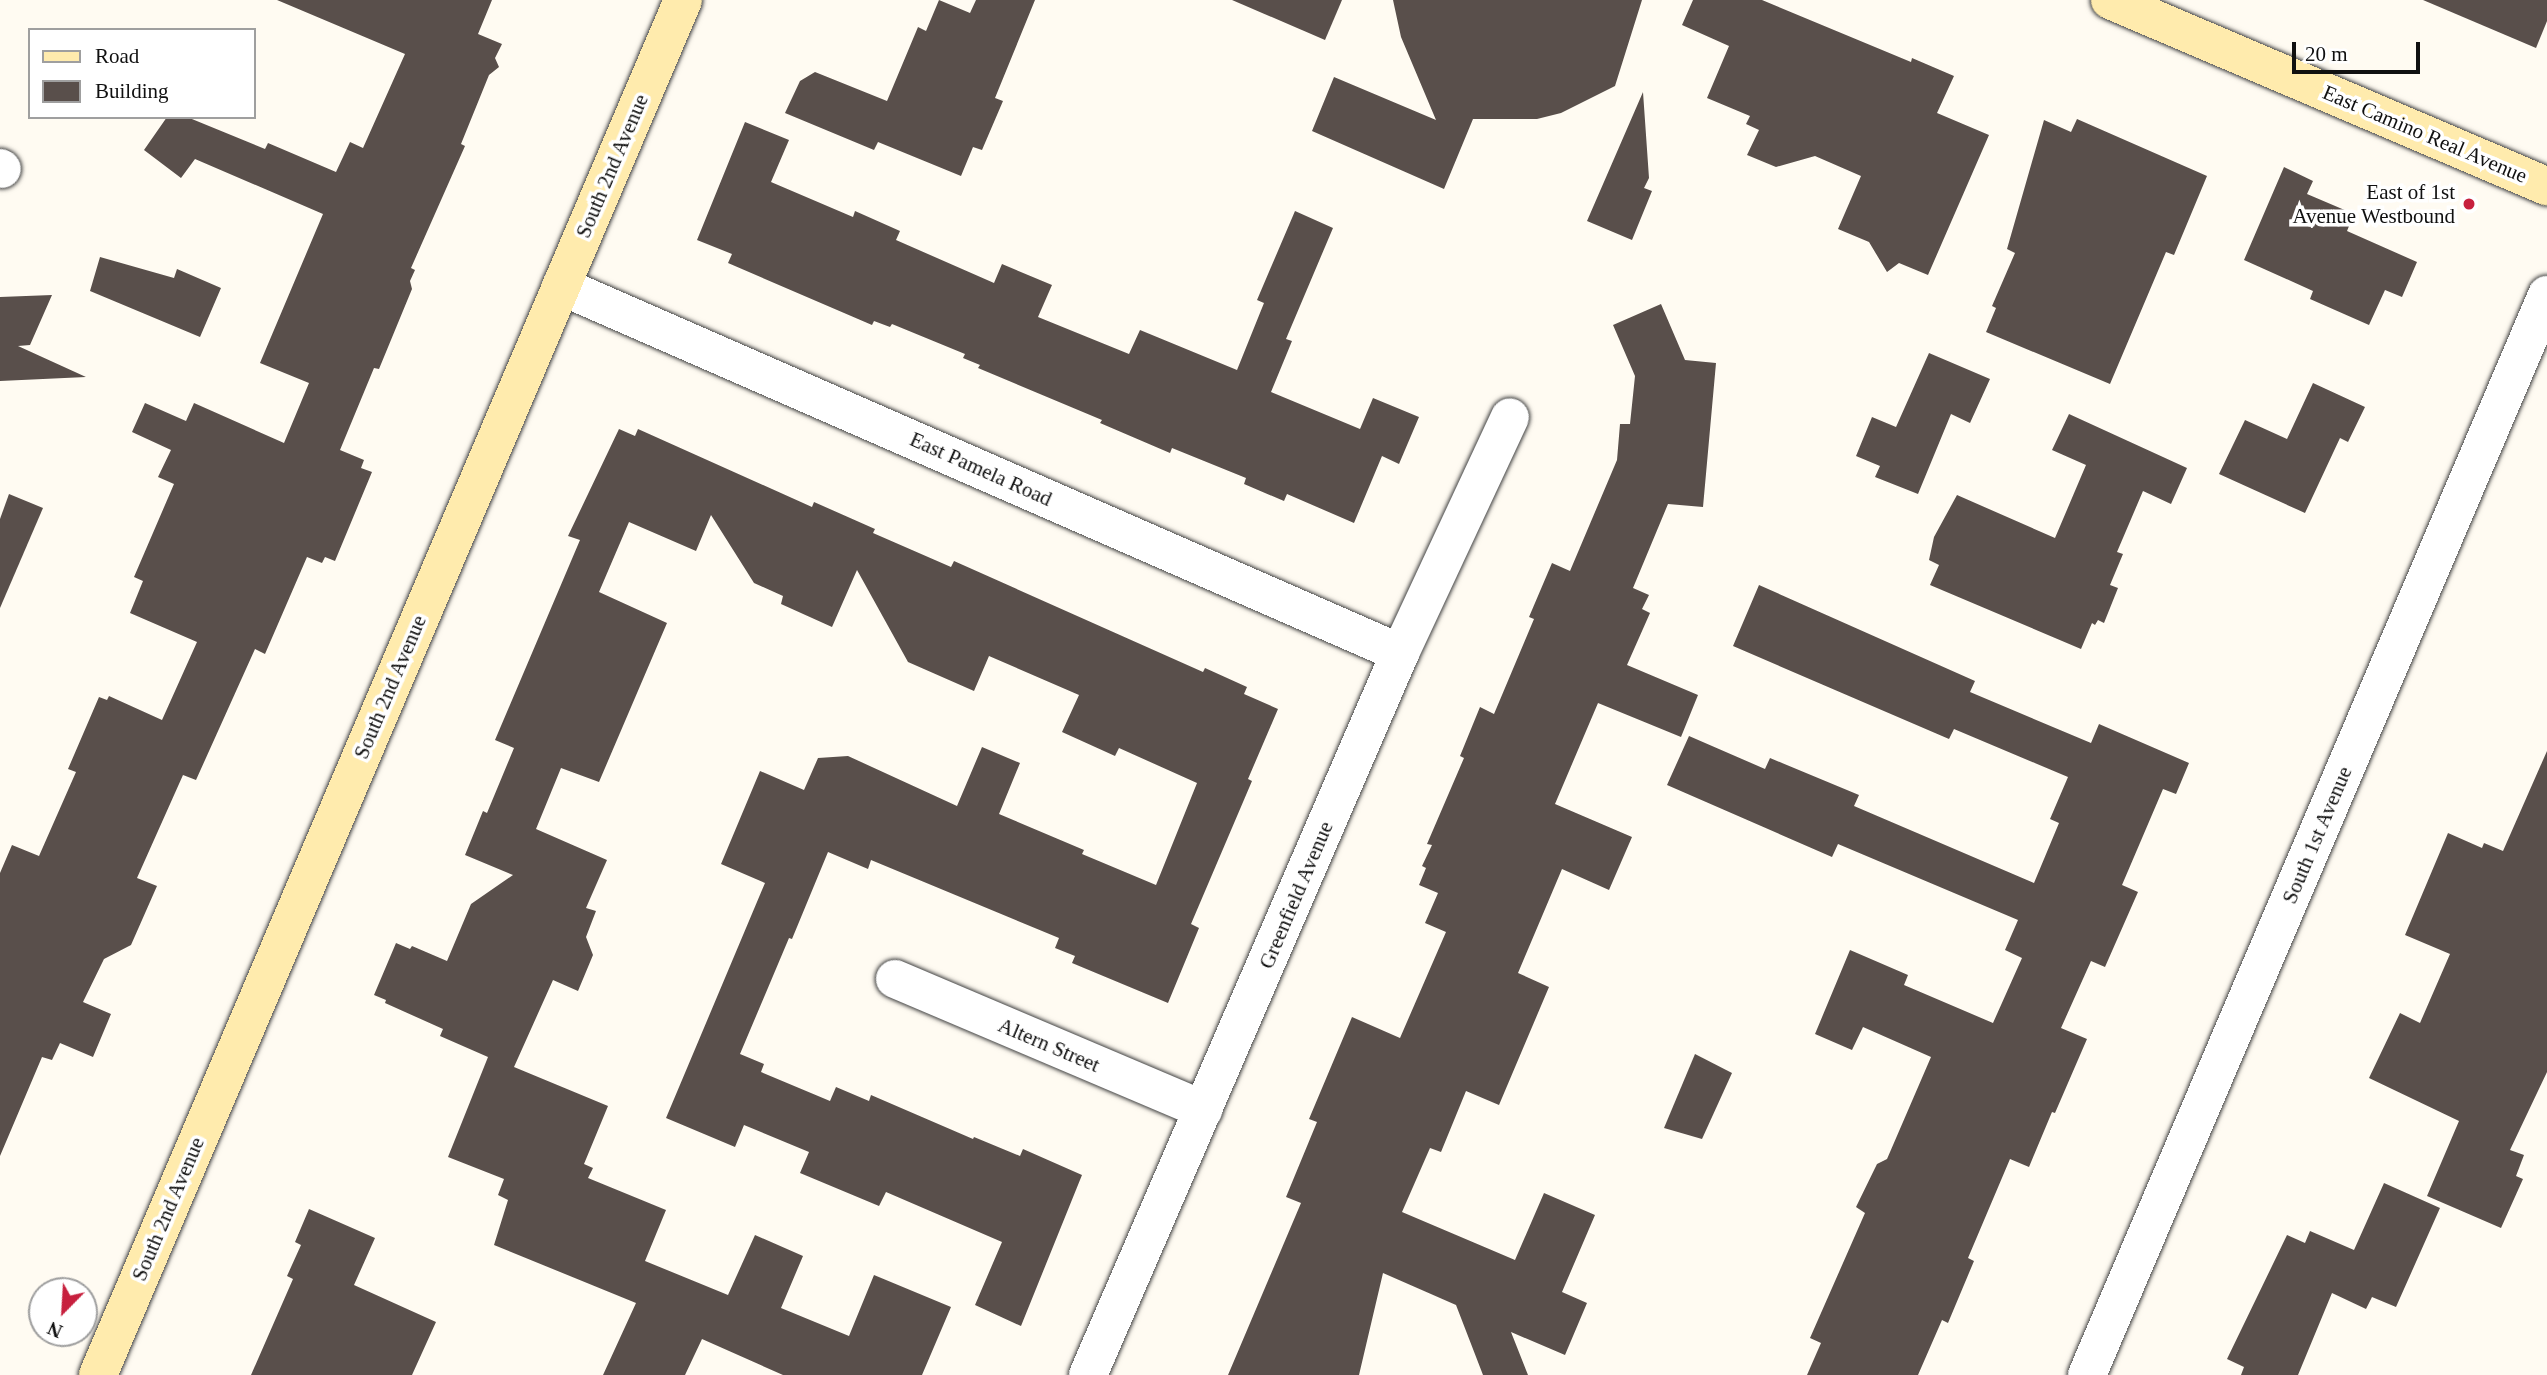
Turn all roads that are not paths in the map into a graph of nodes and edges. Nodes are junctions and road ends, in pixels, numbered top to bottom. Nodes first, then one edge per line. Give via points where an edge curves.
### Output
1 (683, 0) edge
2 (2110, 0) edge
3 (2547, 186) edge
4 (561, 286) junction
5 (2547, 295) edge
6 (1510, 417) dead end
7 (1400, 653) junction
8 (895, 979) dead end
9 (1203, 1110) junction
10 (98, 1375) edge
11 (1088, 1375) edge
12 (2087, 1375) edge

1 - 4 street, South 2nd Avenue
2 - 3 street, East Camino Real Avenue
4 - 7 street, East Pamela Road
4 - 10 street, South 2nd Avenue
5 - 12 street, South 1st Avenue
6 - 7 street, Greenfield Avenue
7 - 9 street, Greenfield Avenue
8 - 9 street, Altern Street
9 - 11 street, Greenfield Avenue

